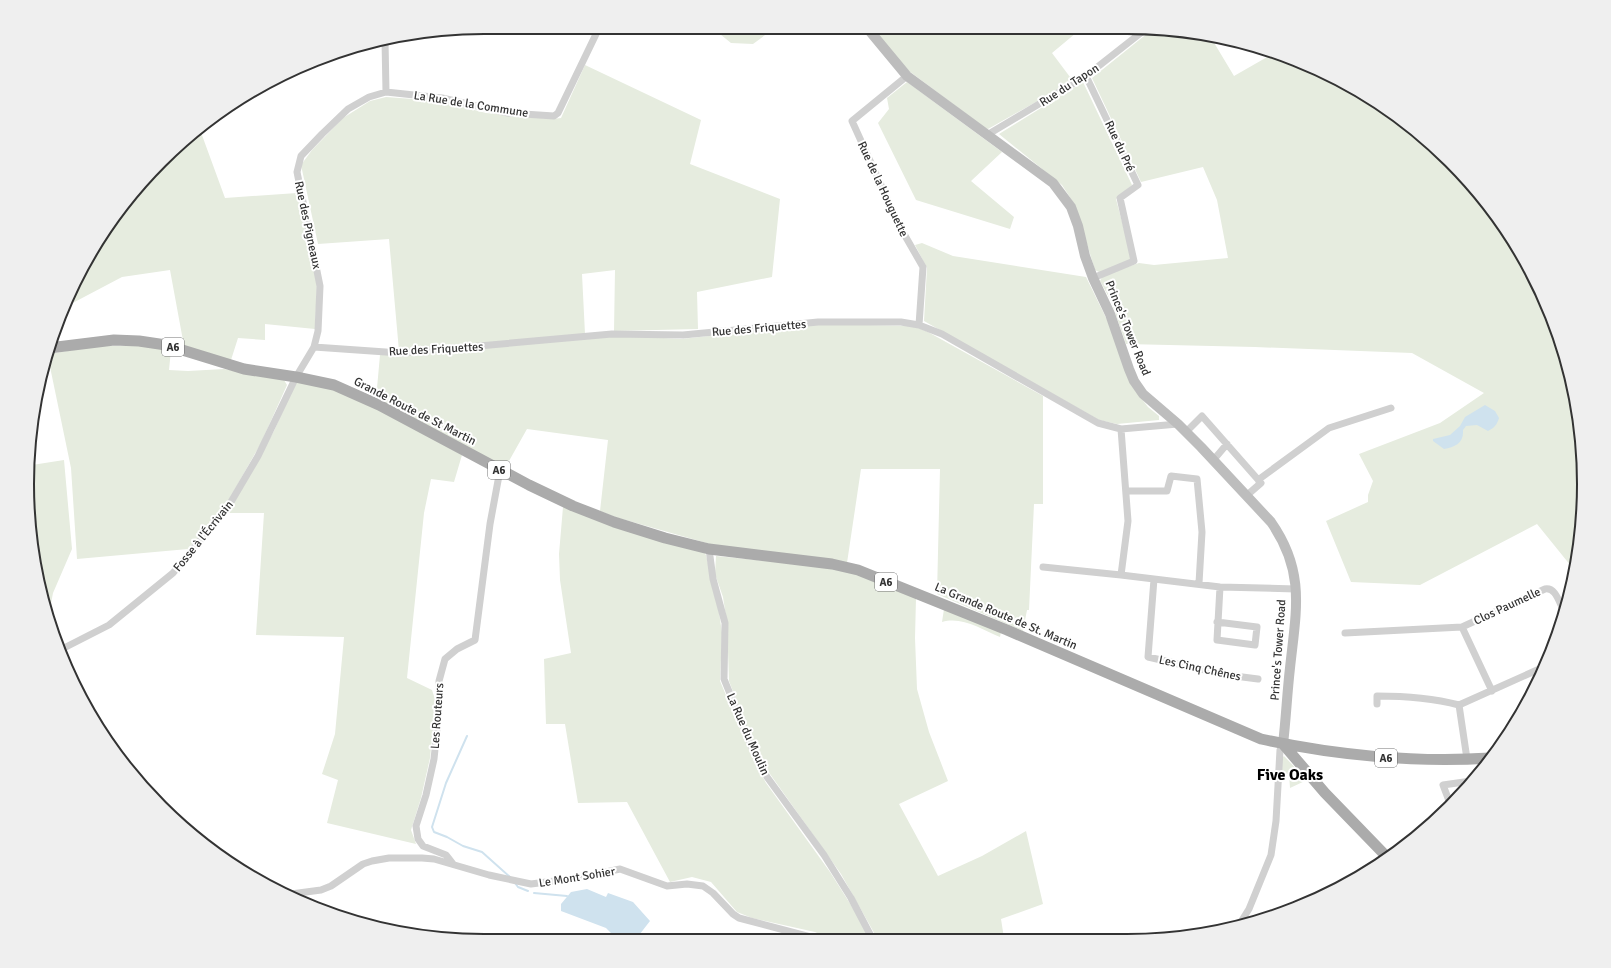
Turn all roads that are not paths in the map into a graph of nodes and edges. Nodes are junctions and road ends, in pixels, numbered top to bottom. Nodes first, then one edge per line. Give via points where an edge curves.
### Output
1 (596, 34) edge
2 (872, 34) edge
3 (1139, 34) edge
4 (386, 45) edge
5 (907, 76) junction
6 (1086, 76) junction
7 (386, 92) junction
8 (987, 135) junction
9 (1093, 278) junction
10 (919, 325) junction
11 (55, 347) edge
12 (314, 347) junction
13 (296, 377) junction
14 (1391, 408) dead end
15 (1178, 424) junction
16 (1121, 429) junction
17 (1186, 432) junction
18 (1227, 444) junction
19 (1216, 457) dead end
20 (500, 470) junction
21 (1258, 480) junction
22 (1126, 491) junction
23 (1246, 496) junction
24 (709, 548) junction
25 (1043, 567) dead end
26 (1121, 575) junction
27 (1154, 579) junction
28 (1199, 583) junction
29 (1220, 587) junction
30 (1296, 589) junction
31 (1561, 604) edge
32 (1217, 622) junction
33 (1462, 627) junction
34 (1345, 634) dead end
35 (65, 648) edge
36 (1537, 670) edge
37 (1258, 678) dead end
38 (1492, 691) junction
39 (1377, 704) dead end
40 (1459, 705) junction
41 (1283, 744) junction
42 (1304, 748) junction
43 (1467, 759) junction
44 (1483, 760) edge
45 (1298, 764) junction
46 (1464, 782) edge
47 (1448, 799) edge
48 (1383, 853) edge
49 (453, 864) junction
50 (299, 894) edge
51 (1242, 919) edge
52 (799, 934) edge
53 (870, 934) edge

1 - 7 street, La Rue de la Commune via 558,113 554,116 508,112 442,98
2 - 5 main road, Prince's Tower Road
3 - 6 street, Rue du Tapon
4 - 7 street
5 - 8 main road, Prince's Tower Road
5 - 10 street, Rue de la Houguette via 852,121 900,227 923,267
6 - 8 street, Rue du Tapon
6 - 9 street, Rue du Pré via 1138,185 1120,198 1134,261
7 - 12 street, Rue des Pigneaux via 369,97 348,109 301,156 297,172 320,286 318,331
8 - 9 main road, Prince's Tower Road via 1040,172 1063,196 1071,207 1078,226
9 - 15 main road, Prince's Tower Road via 1110,314 1134,381 1143,394
10 - 12 street, Rue des Friquettes via 901,322 818,322 683,335 612,334 400,354
10 - 16 street, Rue des Friquettes via 942,334 1098,423
11 - 13 main road, Grande Route de St Martin / A6 via 114,340 139,341 166,345 244,369
12 - 13 street, Rue des Pigneaux
13 - 20 main road, Grande Route de St Martin / A6 via 334,385 379,405
13 - 35 street, Fosse à l'Écrivain via 258,456 228,508 173,573 109,625
14 - 21 street via 1329,428
15 - 16 street, Rue des Friquettes
15 - 17 main road, Prince's Tower Road
16 - 22 street
17 - 18 street via 1202,416
17 - 23 main road, Prince's Tower Road
18 - 19 street
18 - 21 street
20 - 24 main road, Grande Route de St Martin / A6 via 573,506 614,522
20 - 49 street, Les Routeurs via 490,524 475,640 457,649 445,659 439,681 434,759 416,826 418,839 423,846 446,855
21 - 23 street via 1261,483
22 - 26 street via 1128,521
22 - 28 street via 1167,491 1171,476 1197,479 1202,532
23 - 30 main road, Prince's Tower Road via 1271,522 1284,542 1294,573
24 - 41 main road, La Grande Route de St. Martin / A6 via 832,564 858,570 1007,630 1261,739
24 - 53 street, La Rue du Moulin via 713,578 725,623 724,679 752,748 767,777 824,855
25 - 26 street
26 - 27 street
27 - 28 street
27 - 37 street, Les Cinq Chênes via 1148,657 1227,675
28 - 29 street
29 - 30 street
29 - 32 street
30 - 41 main road, Prince's Tower Road
31 - 33 street, Clos Paumelle via 1554,590 1549,588
32 - 32 street via 1257,627 1255,645 1217,640
33 - 34 street, Clos Paumelle
33 - 38 street, Clos Paumelle
36 - 38 street
38 - 40 street
39 - 40 street via 1377,696 1400,696
40 - 43 street
41 - 42 main road, A6
41 - 45 main road
41 - 51 street via 1280,750 1276,821 1271,855 1249,909
42 - 43 main road, A6 via 1388,758
42 - 45 main road via 1297,753
43 - 44 main road, A6
45 - 48 main road
46 - 47 street via 1443,785
49 - 50 street, Le Mont Sohier via 428,858 389,858 363,864 331,886
49 - 52 street, Le Mont Sohier via 510,881 531,884 620,869 667,886 703,886 714,893 739,918

